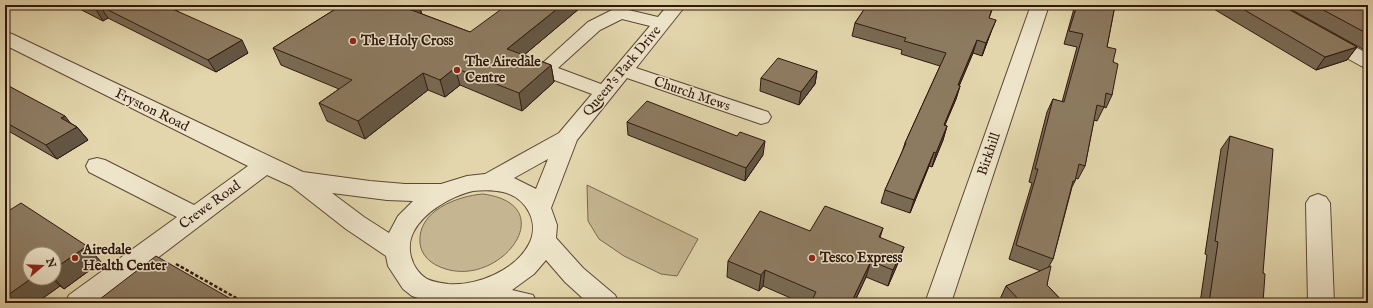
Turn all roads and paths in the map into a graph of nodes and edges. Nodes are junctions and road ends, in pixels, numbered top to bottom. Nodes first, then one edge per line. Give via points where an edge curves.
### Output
1 (677, 5) edge
2 (1040, 5) edge
3 (662, 23) junction
4 (1308, 28) edge
5 (5, 38) edge
6 (1368, 62) edge
7 (623, 70) junction
8 (605, 92) junction
9 (761, 117) dead end
10 (567, 138) junction
11 (265, 165) junction
12 (96, 166) dead end
13 (299, 180) junction
14 (489, 182) junction
15 (443, 192) junction
16 (1318, 203) dead end
17 (540, 207) junction
18 (196, 216) junction
19 (544, 240) junction
20 (396, 250) junction
21 (143, 255) junction
22 (470, 294) junction
23 (418, 295) edge
24 (78, 303) edge
25 (245, 303) edge
26 (524, 303) edge
27 (606, 303) edge
28 (938, 303) edge
29 (1322, 303) edge

1 - 3 street, Queen's Park Drive
2 - 28 street, Birkhill
3 - 7 street, Queen's Park Drive
3 - 8 street via 620,13 594,26 545,70
4 - 6 street
5 - 11 street, Fryston Road
7 - 8 street, Queen's Park Drive
7 - 9 street, Church Mews
8 - 10 street, Queen's Park Drive
10 - 14 street, Queen's Park Drive
10 - 17 street, Queen's Park Drive
11 - 13 street, Fryston Road
11 - 18 street, Crewe Road
12 - 18 street
13 - 15 street, Fryston Road via 387,192
13 - 20 street, Fryston Road via 355,223
14 - 15 street, Fryston Road via 463,185
14 - 17 street, Fryston Road via 511,186 529,195
15 - 20 street, Fryston Road via 412,215 400,233
16 - 29 street
17 - 19 street via 545,225
18 - 21 street, Crewe Road
19 - 22 street via 532,260 513,278 488,290
19 - 27 street via 574,275
20 - 23 street via 405,274
21 - 24 street, Crewe Road
21 - 25 path via 173,262
22 - 23 street
22 - 26 street

